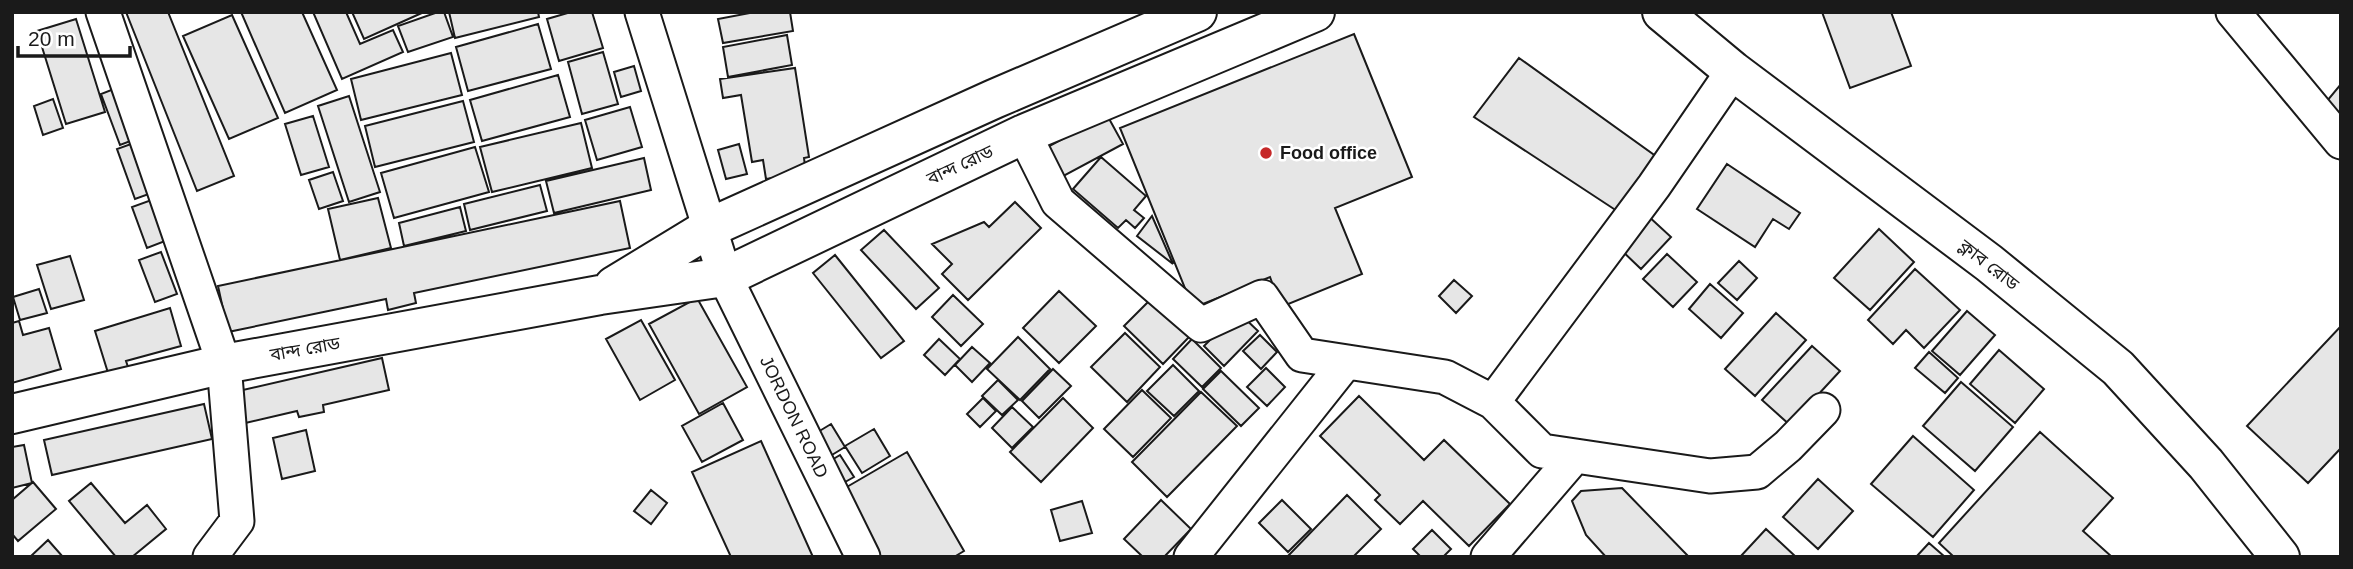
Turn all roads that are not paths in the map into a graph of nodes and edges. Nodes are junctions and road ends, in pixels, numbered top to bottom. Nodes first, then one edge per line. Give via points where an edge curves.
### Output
1 (103, 12) edge
2 (642, 12) edge
3 (1197, 12) edge
4 (1315, 12) edge
5 (1662, 12) edge
6 (2233, 12) edge
7 (1733, 71) junction
8 (1024, 134) junction
9 (2341, 142) edge
10 (711, 227) junction
11 (725, 277) junction
12 (600, 295) junction
13 (1346, 362) junction
14 (224, 364) junction
15 (1493, 402) junction
16 (1823, 410) dead end
17 (12, 414) edge
18 (1574, 457) junction
19 (210, 557) edge
20 (863, 557) edge
21 (1191, 557) edge
22 (1488, 557) edge
23 (2280, 557) edge

1 - 14 street
2 - 10 street, JORDON ROAD
3 - 10 main road, বান্দ রোড
4 - 8 main road, বান্দ রোড
5 - 7 main road, ক্লাব রোড
6 - 9 street
7 - 15 street via 1654,186
7 - 23 main road, ক্লাব রোড via 1989,263 2118,368 2206,464
8 - 11 main road, বান্দ রোড
8 - 13 street via 1058,202 1201,326 1262,297 1302,355
10 - 11 street, JORDON ROAD
10 - 12 main road, বান্দ রোড
11 - 12 main road, বান্দ রোড
11 - 20 street, JORDON ROAD
12 - 14 main road, বান্দ রোড
13 - 15 street via 1445,377
13 - 21 street
14 - 17 main road, বান্দ রোড
14 - 19 street via 237,521
15 - 18 street via 1542,451
16 - 18 street via 1757,472 1710,476
18 - 22 street

